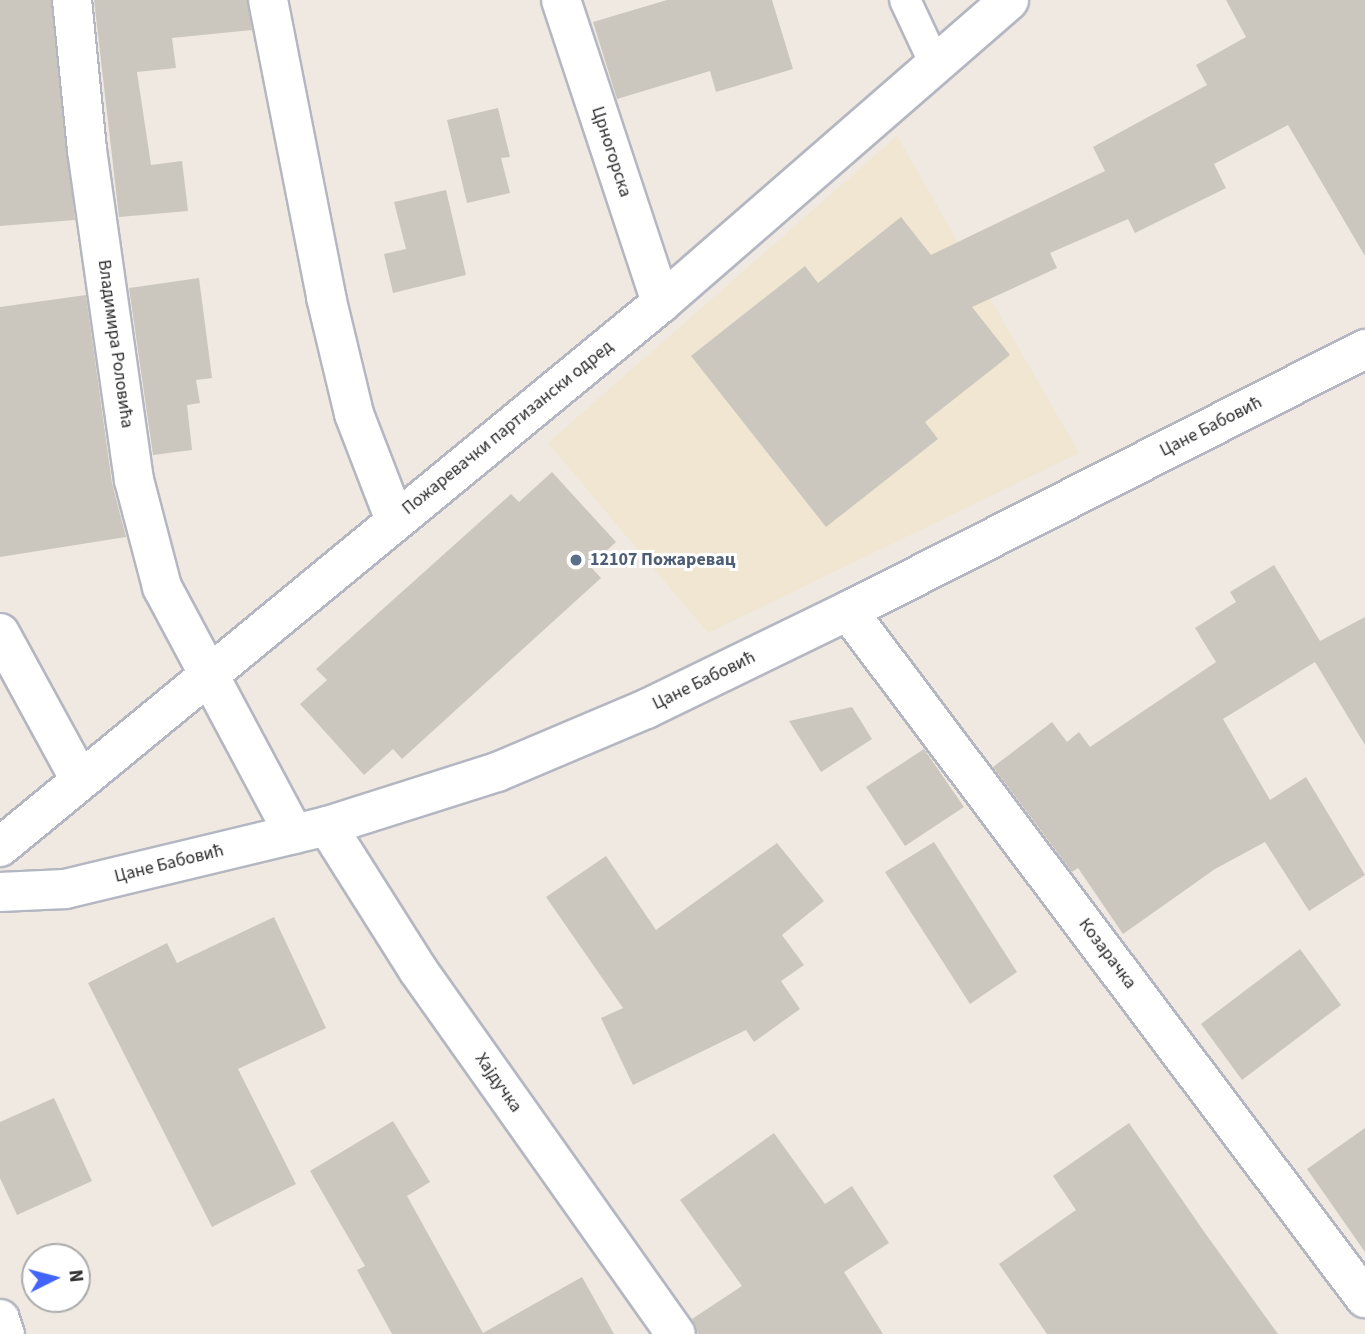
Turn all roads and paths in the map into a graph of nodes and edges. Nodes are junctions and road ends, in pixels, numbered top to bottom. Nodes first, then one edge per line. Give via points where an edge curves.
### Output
1 (72, 0) edge
2 (268, 0) edge
3 (561, 0) edge
4 (905, 0) edge
5 (1009, 0) edge
6 (935, 64) junction
7 (661, 303) junction
8 (1365, 349) edge
9 (395, 520) junction
10 (848, 611) junction
11 (0, 633) edge
12 (211, 673) junction
13 (79, 778) junction
14 (311, 830) junction
15 (0, 847) edge
16 (0, 892) edge
17 (1365, 1298) edge
18 (0, 1319) edge
19 (5, 1334) edge
20 (676, 1334) edge

1 - 12 street, Владимира Роловића via 87,150 134,480 162,587
2 - 9 street via 326,297 354,414
3 - 7 street, Црногорска
4 - 6 lane
5 - 6 street, Пожаревачки партизански одред
6 - 7 street, Пожаревачки партизански одред
7 - 9 street, Пожаревачки партизански одред
8 - 10 street, Цане Бабовић
9 - 12 street, Пожаревачки партизански одред
10 - 14 street, Цане Бабовић via 646,709 497,772
10 - 17 street, Козарачка
11 - 13 street
12 - 13 street, Пожаревачки партизански одред
12 - 14 street, Владимира Роловића
13 - 15 street, Пожаревачки партизански одред
14 - 16 street, Цане Бабовић via 65,889
14 - 20 street, Хајдучка via 418,970
18 - 19 street

